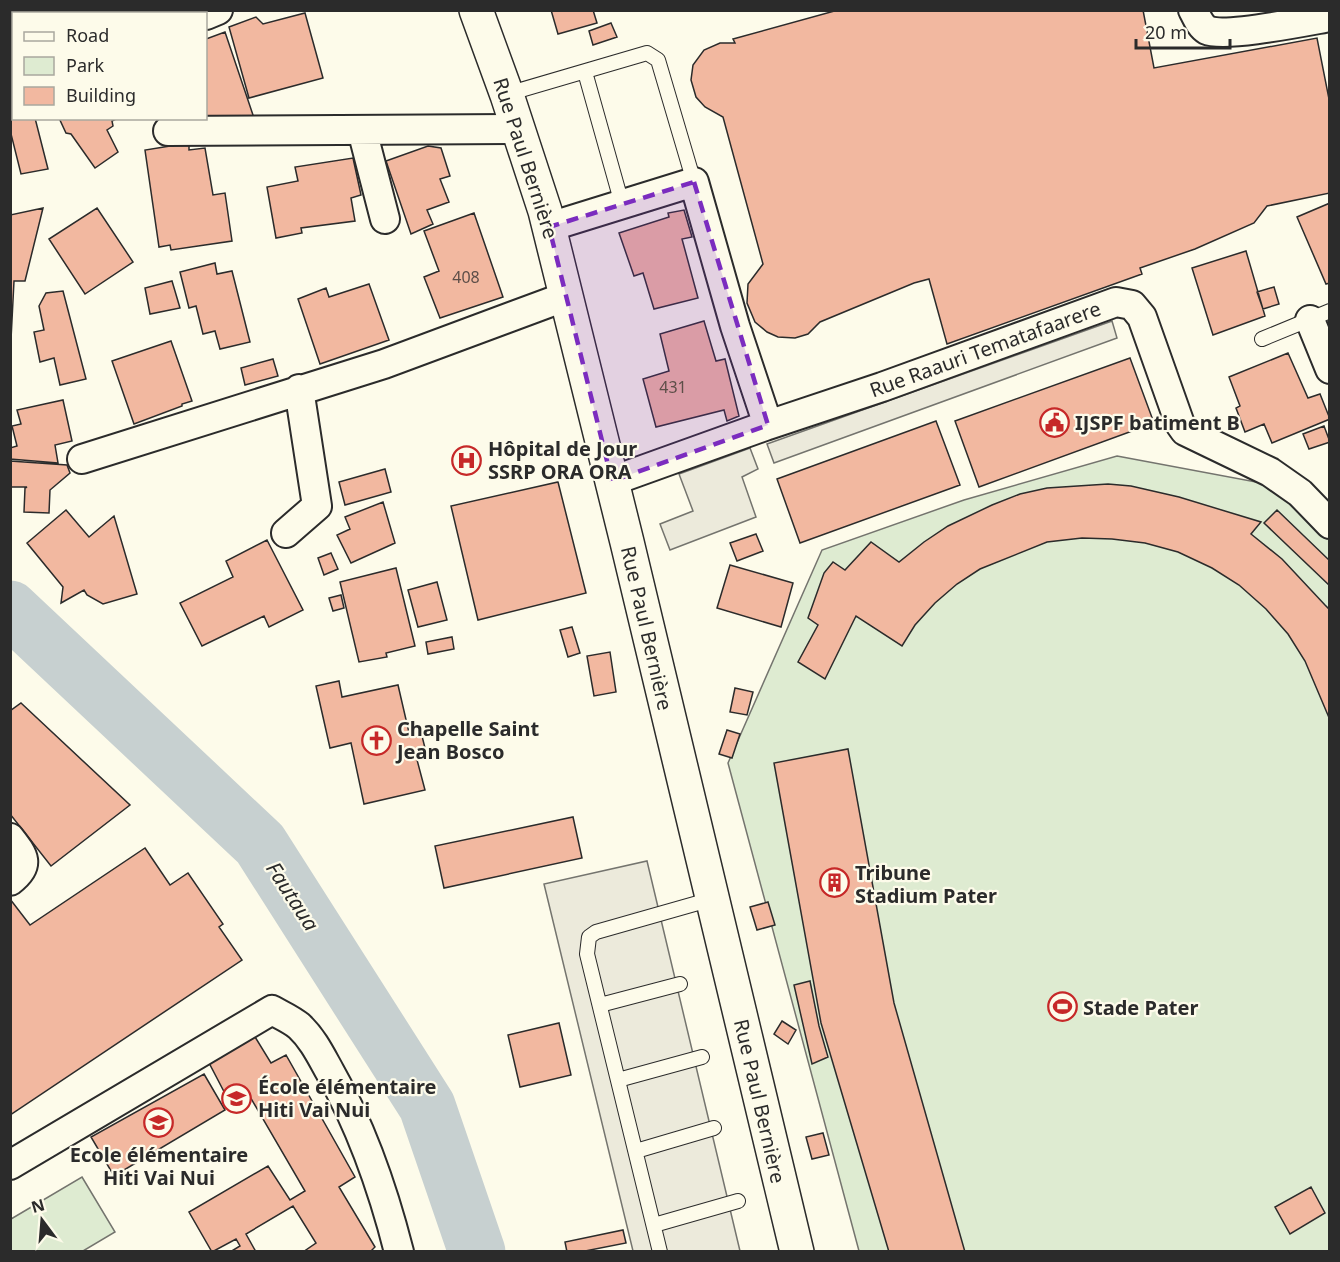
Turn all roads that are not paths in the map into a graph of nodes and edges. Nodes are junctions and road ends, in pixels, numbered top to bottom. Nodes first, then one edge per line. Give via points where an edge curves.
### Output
1 (476, 10) edge
2 (1193, 10) edge
3 (1329, 17) edge
4 (585, 72) junction
5 (507, 95) junction
6 (518, 129) junction
7 (362, 130) junction
8 (168, 131) dead end
9 (694, 182) junction
10 (622, 204) junction
11 (385, 219) dead end
12 (549, 227) junction
13 (567, 296) junction
14 (1320, 316) edge
15 (1262, 339) dead end
16 (1329, 369) edge
17 (299, 389) junction
18 (768, 425) junction
19 (82, 459) dead end
20 (612, 481) junction
21 (1329, 524) edge
22 (286, 533) dead end
23 (10, 838) edge
24 (10, 881) edge
25 (712, 899) junction
26 (680, 984) dead end
27 (600, 1005) junction
28 (702, 1057) dead end
29 (618, 1080) junction
30 (714, 1128) dead end
31 (636, 1151) junction
32 (10, 1165) edge
33 (738, 1201) dead end
34 (654, 1225) junction
35 (399, 1251) edge
36 (660, 1251) edge
37 (797, 1251) edge

1 - 5 main road, Rue Paul Bernière
2 - 3 street via 1208,31 1229,32
4 - 5 lane
4 - 9 lane via 647,53 658,60
4 - 10 lane
5 - 6 main road, Rue Paul Bernière
6 - 7 street
6 - 12 main road, Rue Paul Bernière
7 - 8 street
7 - 11 street
9 - 10 street
9 - 18 street
10 - 12 street
12 - 13 main road, Rue Paul Bernière
13 - 17 street via 384,364
13 - 20 main road, Rue Paul Bernière
14 - 15 lane
14 - 16 street
17 - 19 street
17 - 22 street via 317,506
18 - 20 street, Rue Raauri Tematafaarere
18 - 21 street, Rue Raauri Tematafaarere via 1116,302 1132,305 1142,317 1185,431 1270,472 1300,493
20 - 25 main road, Rue Paul Bernière
23 - 24 street via 23,854 24,863
25 - 27 lane via 588,937 587,954
25 - 37 main road, Rue Paul Bernière
26 - 27 lane
27 - 29 lane
28 - 29 lane
29 - 31 lane
30 - 31 lane
31 - 34 lane
32 - 35 street via 272,1010 298,1025 314,1043 341,1091 387,1204
33 - 34 lane
34 - 36 lane

